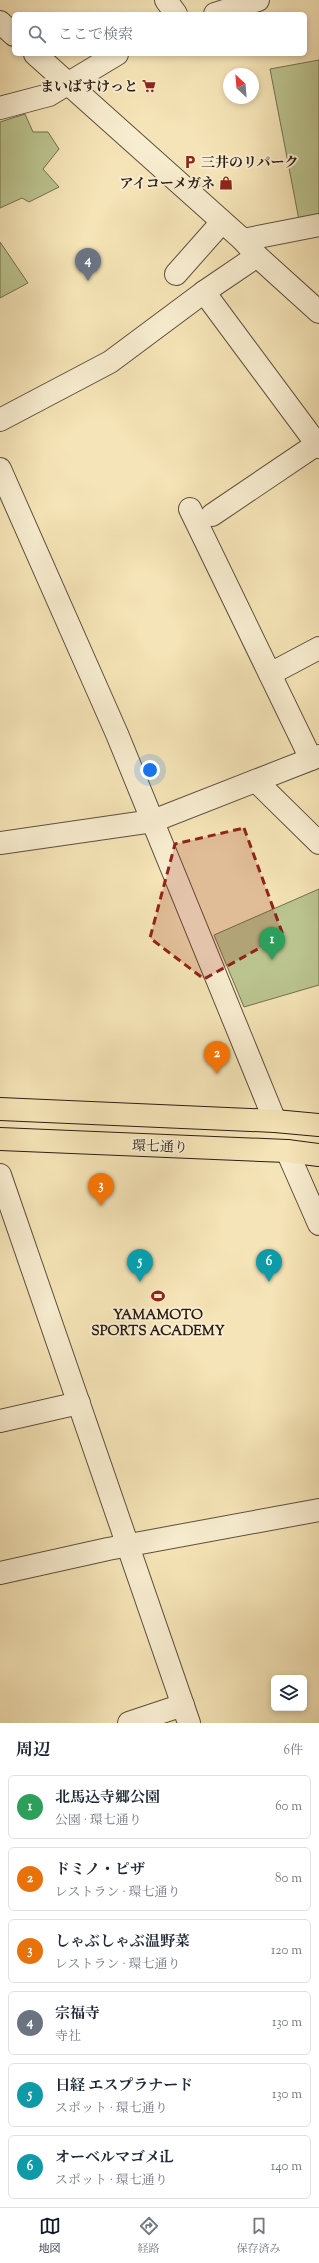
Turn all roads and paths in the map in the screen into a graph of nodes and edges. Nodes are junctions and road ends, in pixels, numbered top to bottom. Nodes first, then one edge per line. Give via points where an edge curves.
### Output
1 (166, 0) edge
2 (258, 0) edge
3 (175, 12) edge
4 (221, 12) edge
5 (0, 22) edge
6 (12, 33) edge
7 (37, 56) edge
8 (114, 56) edge
9 (68, 84) junction
10 (0, 108) edge
11 (222, 222) junction
12 (319, 225) edge
13 (250, 248) junction
14 (176, 274) dead end
15 (204, 292) junction
16 (319, 312) edge
17 (0, 420) edge
18 (318, 446) edge
19 (0, 469) edge
20 (190, 509) dead end
21 (212, 515) dead end
22 (319, 648) edge
23 (270, 674) junction
24 (315, 758) edge
25 (256, 781) junction
26 (153, 822) junction
27 (0, 842) edge
28 (319, 843) edge
29 (0, 1109) edge
30 (275, 1121) junction
31 (319, 1125) edge
32 (0, 1139) edge
33 (287, 1151) junction
34 (319, 1155) edge
35 (0, 1175) edge
36 (319, 1224) edge
37 (79, 1403) junction
38 (0, 1421) edge
39 (319, 1510) edge
40 (128, 1545) junction
41 (0, 1572) edge
42 (186, 1714) edge
43 (129, 1723) edge

1 - 3 street
2 - 4 street
5 - 6 street
7 - 9 street
8 - 9 street
9 - 10 street via 49,94
9 - 11 street
11 - 13 street
11 - 14 street
12 - 13 street
13 - 15 street
13 - 16 street
15 - 17 street via 110,362
15 - 18 street
18 - 21 street
19 - 26 street via 63,602
20 - 23 street
22 - 23 street
23 - 24 street
24 - 25 street
25 - 26 street
25 - 28 street
26 - 27 street
26 - 30 street
29 - 30 main road
30 - 31 main road
32 - 33 main road, 環七通り
33 - 34 main road, 環七通り
33 - 36 street
35 - 37 street
37 - 38 street
37 - 40 street
39 - 40 street
40 - 41 street
40 - 42 street
42 - 43 street

